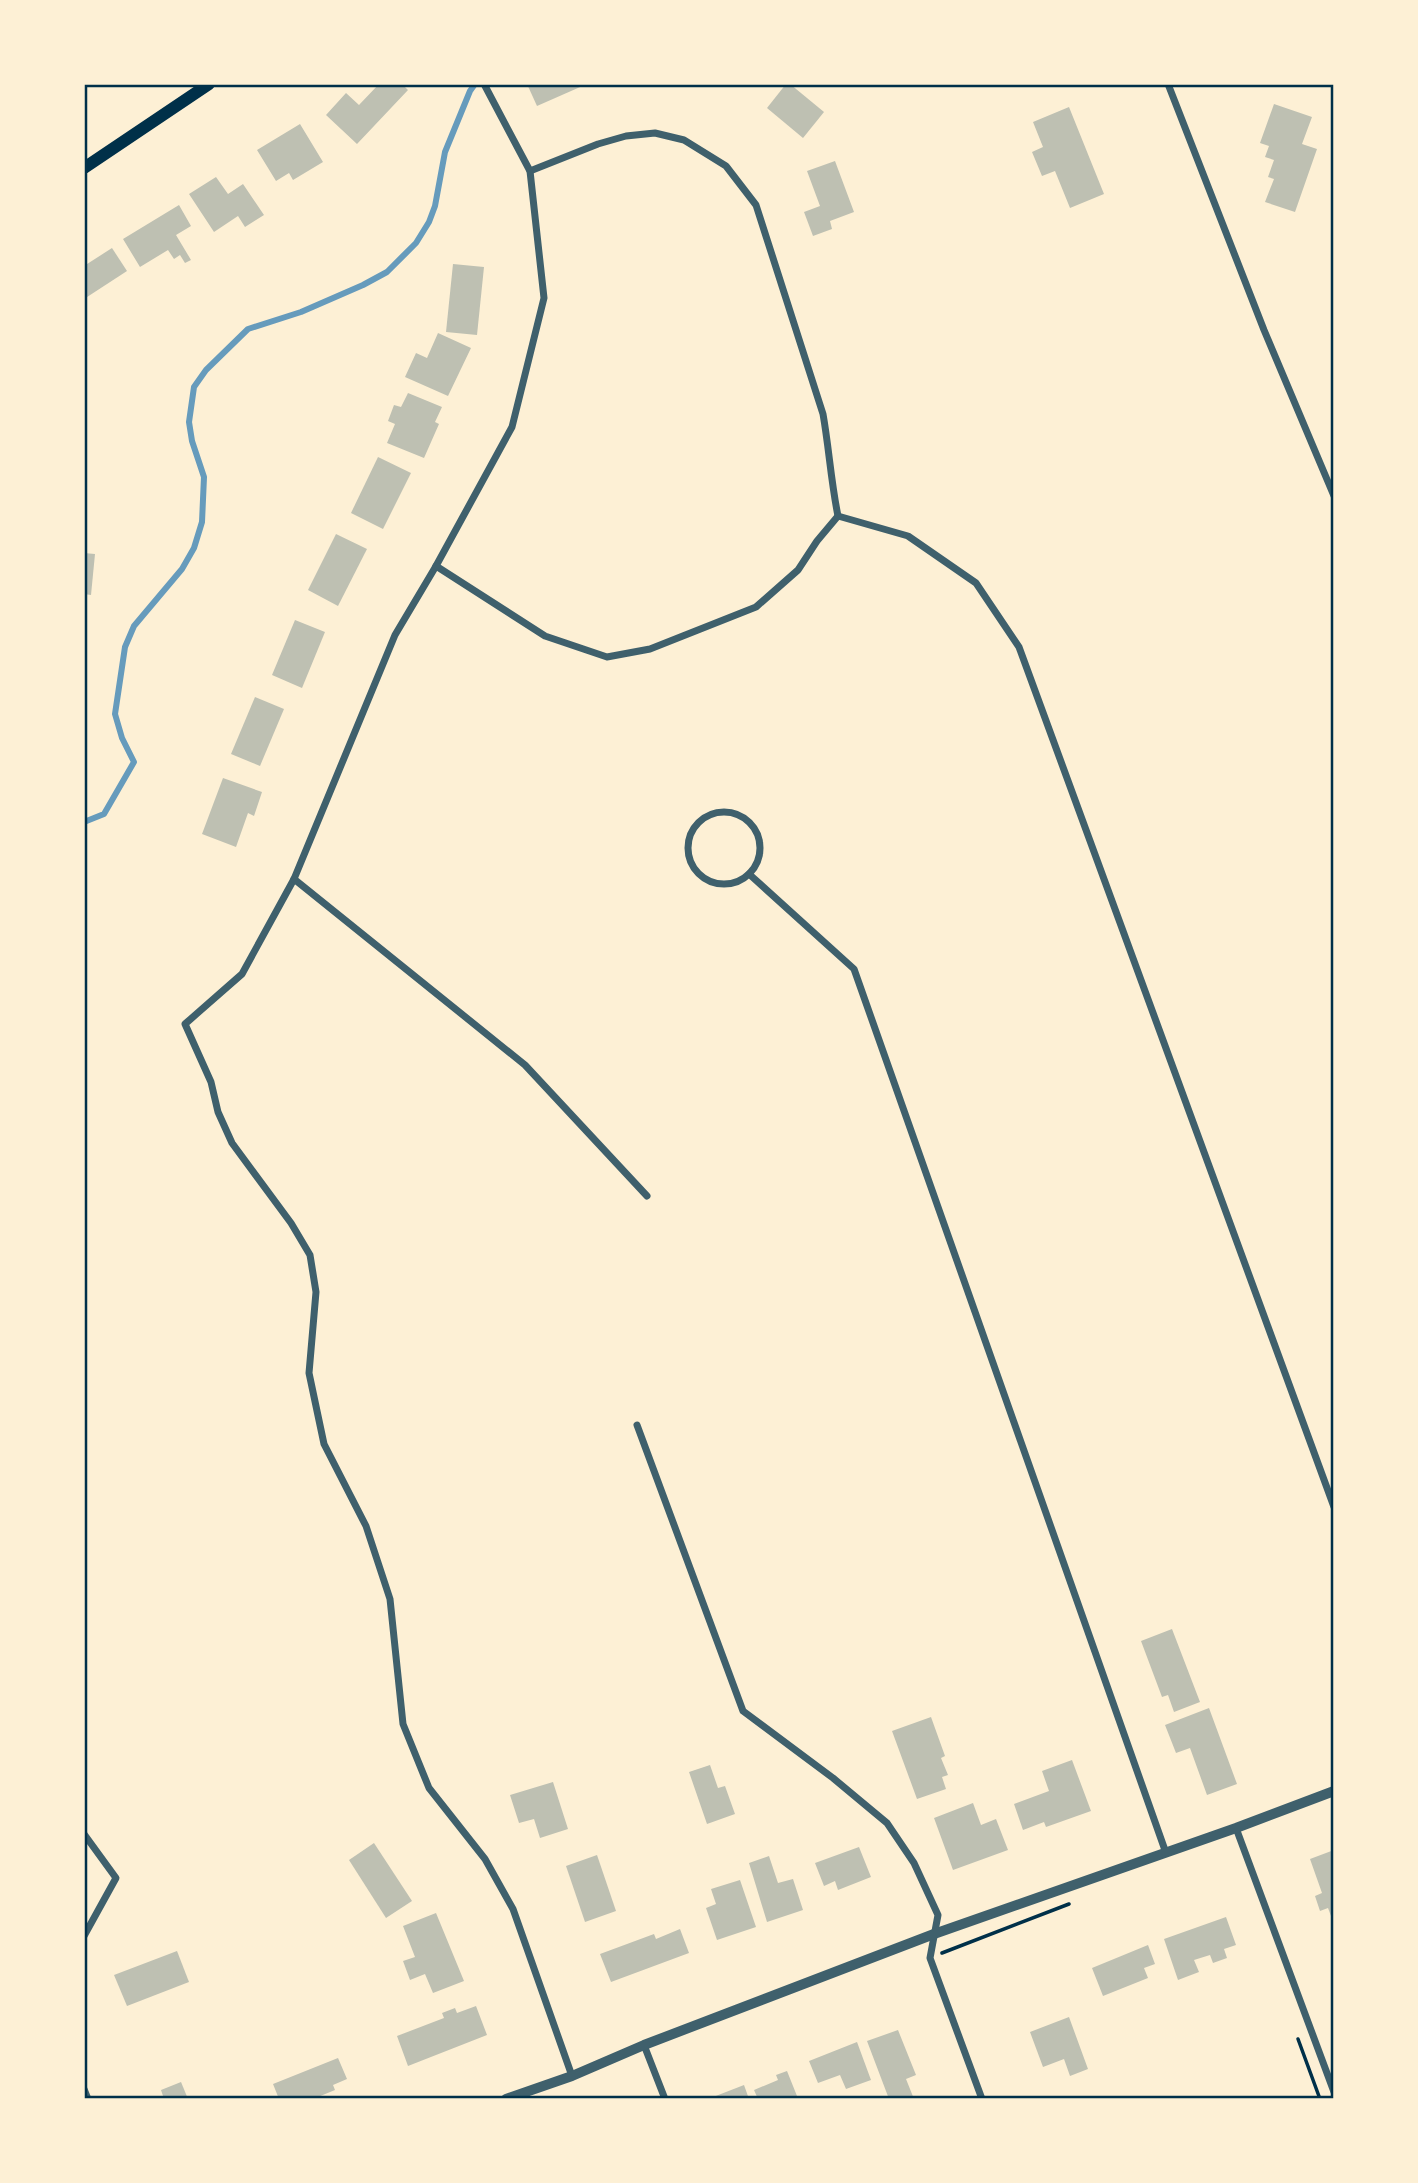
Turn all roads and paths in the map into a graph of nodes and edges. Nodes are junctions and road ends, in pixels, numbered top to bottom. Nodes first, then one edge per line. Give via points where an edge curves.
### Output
1 (209, 84) edge
2 (484, 84) edge
3 (1168, 84) edge
4 (84, 168) edge
5 (530, 171) junction
6 (1334, 496) edge
7 (838, 516) junction
8 (436, 566) junction
9 (749, 874) junction
10 (294, 879) junction
11 (647, 1196) dead end
12 (637, 1424) dead end
13 (1334, 1507) edge
14 (1334, 1791) edge
15 (1237, 1828) junction
16 (84, 1834) edge
17 (1166, 1853) junction
18 (1079, 1900) dead end
19 (934, 1934) junction
20 (84, 1936) edge
21 (930, 1958) junction
22 (1297, 2036) dead end
23 (645, 2045) junction
24 (572, 2076) junction
25 (84, 2089) edge
26 (1334, 2092) edge
27 (88, 2099) edge
28 (506, 2099) edge
29 (665, 2099) edge
30 (982, 2099) edge
31 (1320, 2099) edge

1 - 4 main road
2 - 5 street
3 - 6 street
5 - 7 street via 598,144 655,133 684,140 726,166 756,205 823,414
5 - 8 street via 544,298 512,427
7 - 8 street via 798,570 756,607 650,649 607,657 545,636
7 - 13 street via 908,536 976,583 1019,647
8 - 10 street via 395,635
9 - 9 street via 760,853 760,842 748,821 726,813 703,819 688,850 696,872 716,884 739,881
9 - 17 street via 854,969
10 - 11 street via 526,1065
10 - 24 street via 242,974 185,1024 232,1143 310,1255 316,1292 309,1373 324,1444 366,1526 390,1599 403,1724 429,1788 485,1859 513,1909
12 - 19 street via 743,1711 887,1823 914,1863 938,1915
14 - 15 street
15 - 17 street
15 - 26 street
16 - 20 street via 116,1878
17 - 19 street
18 - 21 path
19 - 21 street
19 - 23 street
21 - 30 street
22 - 31 path
23 - 24 street
23 - 29 street
24 - 28 street
25 - 27 street

